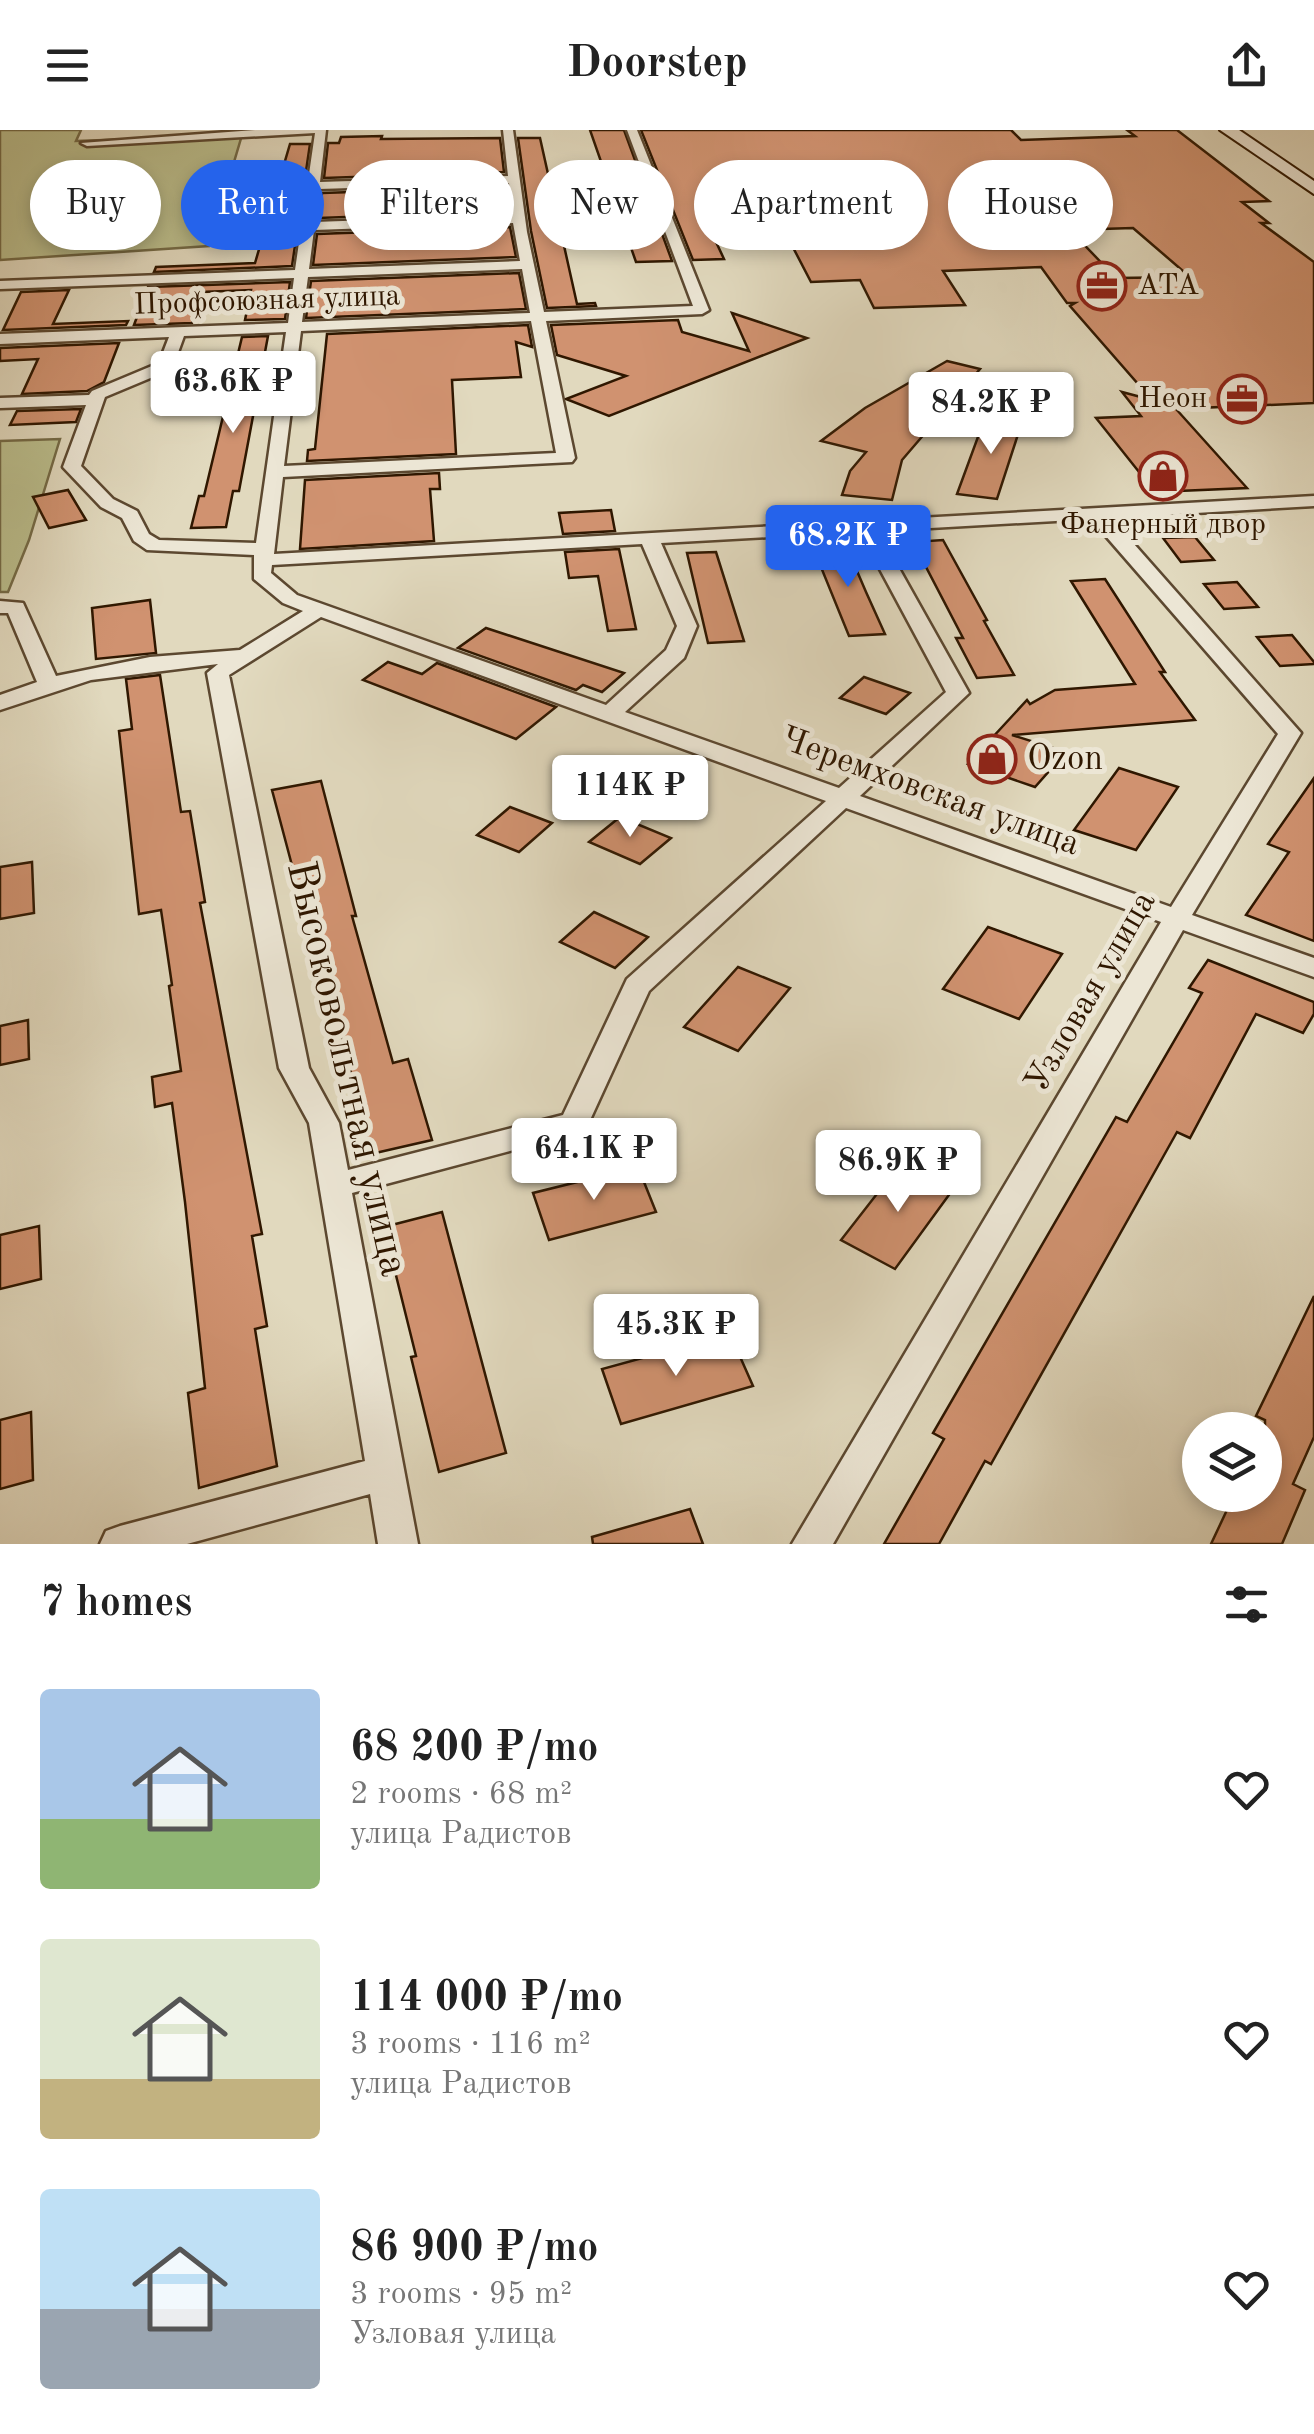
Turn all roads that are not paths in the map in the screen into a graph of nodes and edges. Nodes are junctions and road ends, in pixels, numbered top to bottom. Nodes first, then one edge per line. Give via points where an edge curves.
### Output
1 (312, 130) edge
2 (321, 130) edge
3 (508, 130) edge
4 (632, 130) edge
5 (1228, 130) edge
6 (87, 142) dead end
7 (316, 160) edge
8 (512, 160) edge
9 (514, 179) edge
10 (1310, 183) edge
11 (520, 219) junction
12 (324, 225) edge
13 (304, 250) edge
14 (527, 265) junction
15 (300, 274) junction
16 (0, 286) edge
17 (537, 317) junction
18 (293, 327) junction
19 (178, 332) junction
20 (0, 339) edge
21 (96, 400) junction
22 (0, 403) edge
23 (274, 472) junction
24 (1314, 501) edge
25 (1290, 502) junction
26 (1096, 512) junction
27 (1314, 525) edge
28 (866, 526) junction
29 (649, 538) junction
30 (264, 554) junction
31 (0, 607) edge
32 (320, 609) junction
33 (247, 656) junction
34 (48, 682) junction
35 (0, 703) edge
36 (611, 712) junction
37 (844, 800) junction
38 (1177, 918) junction
39 (1314, 968) edge
40 (336, 1185) junction
41 (383, 1473) junction
42 (120, 1544) edge
43 (398, 1544) edge
44 (812, 1544) edge

1 - 6 street
2 - 7 street
3 - 8 street
4 - 17 street, Профсоюзная улица via 702,310
5 - 10 street
9 - 11 street
11 - 12 street
11 - 14 street
13 - 15 street
14 - 15 street
14 - 17 street
15 - 16 street
15 - 18 street
17 - 18 street, Профсоюзная улица
17 - 23 street via 566,458
18 - 19 street, Профсоюзная улица
18 - 23 street
19 - 20 street, Профсоюзная улица
19 - 21 street via 166,366
21 - 22 street
21 - 30 street via 72,467 107,504 130,515 141,537 154,546
23 - 30 street
24 - 25 street
25 - 26 street
25 - 27 street
26 - 28 street
26 - 38 street, Узловая улица via 1290,733
28 - 29 street
28 - 37 street via 958,694
29 - 30 street
29 - 36 street via 687,626 676,653
30 - 32 street, Черемховская улица via 261,575 290,599
31 - 34 street via 16,607
32 - 33 street
32 - 36 street, Черемховская улица
33 - 34 street via 166,658
33 - 40 street, Высоковольтная улица via 218,673 294,1068 324,1124
34 - 35 street
36 - 37 street, Черемховская улица
37 - 38 street, Черемховская улица
37 - 40 street via 637,986 574,1123
38 - 39 street, Черемховская улица
38 - 44 street, Узловая улица
40 - 41 street, Высоковольтная улица
41 - 42 street
41 - 43 street, Высоковольтная улица

